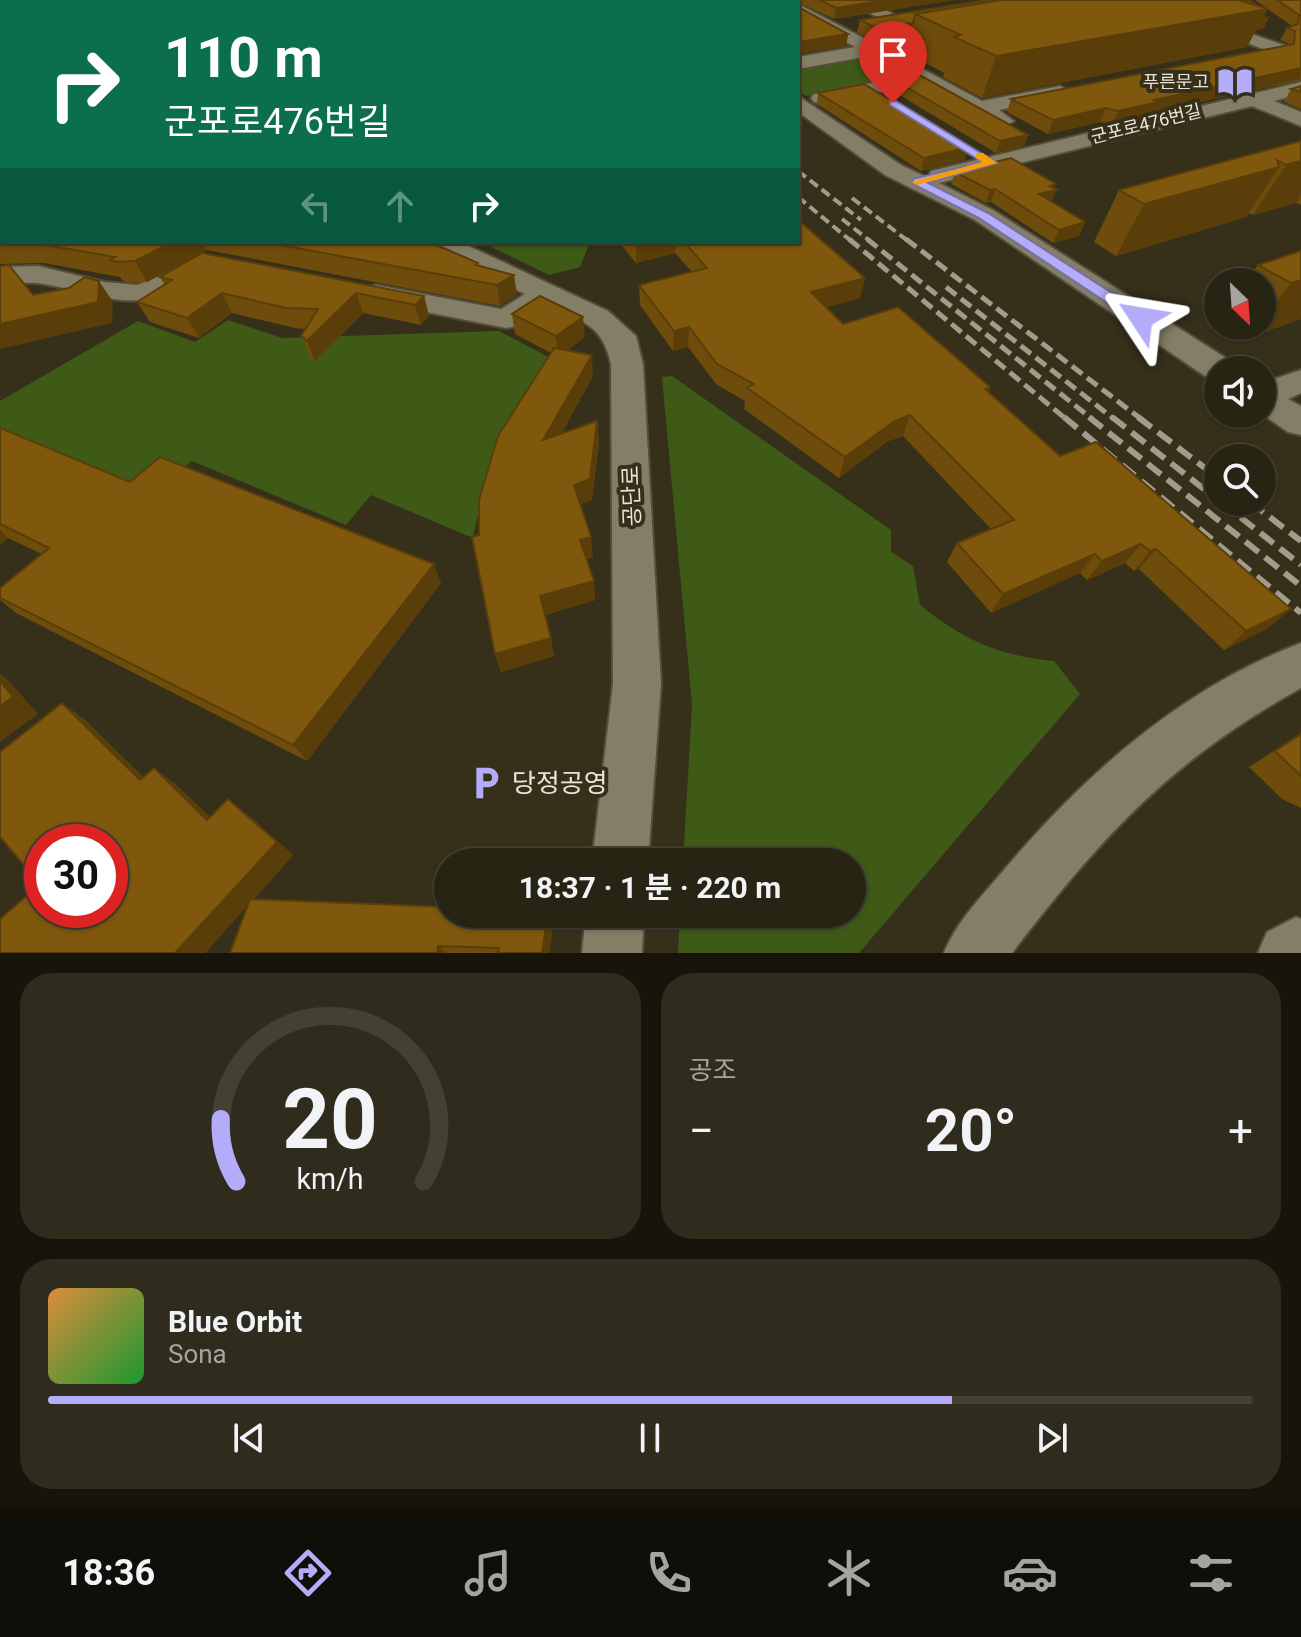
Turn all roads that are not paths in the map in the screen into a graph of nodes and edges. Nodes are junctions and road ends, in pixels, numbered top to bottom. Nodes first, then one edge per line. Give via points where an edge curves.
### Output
1 (855, 0) edge
2 (1148, 1) edge
3 (1115, 8) edge
4 (800, 10) edge
5 (832, 27) junction
6 (977, 32) edge
7 (1281, 40) junction
8 (800, 49) edge
9 (873, 50) junction
10 (1301, 57) edge
11 (1235, 58) edge
12 (818, 59) junction
13 (800, 63) edge
14 (924, 78) junction
15 (1085, 87) edge
16 (868, 88) junction
17 (1301, 88) edge
18 (1250, 98) junction
19 (800, 102) edge
20 (800, 103) edge
21 (896, 105) edge
22 (980, 108) junction
23 (1301, 120) edge
24 (964, 146) edge
25 (1049, 147) junction
26 (992, 163) junction
27 (917, 182) junction
28 (442, 244) edge
29 (221, 264) edge
30 (0, 276) edge
31 (351, 290) edge
32 (547, 293) junction
33 (1204, 359) edge
34 (1301, 381) edge
35 (1276, 391) edge
36 (1276, 406) edge
37 (1301, 423) edge
38 (1301, 664) edge
39 (621, 848) edge
40 (614, 928) edge
41 (1301, 950) edge
42 (612, 953) edge
43 (974, 953) edge
44 (1288, 953) edge

1 - 5 street via 899,17
2 - 3 street
2 - 7 street via 1254,40
4 - 5 street
5 - 9 street
6 - 9 street
7 - 10 street
7 - 11 street
8 - 12 street
9 - 12 street
9 - 14 street
12 - 13 street
14 - 16 street
14 - 22 street
15 - 22 street
16 - 19 street
16 - 21 street
17 - 18 street, 군포로476번길
18 - 23 street
18 - 25 street, 군포로476번길
20 - 27 street
22 - 25 street
24 - 26 street
25 - 26 street, 군포로476번길
26 - 27 street, 군포로476번길
27 - 33 street via 984,215
28 - 32 street, 공단로
29 - 30 street via 206,261 152,294 130,295 43,275
31 - 32 street via 506,319
32 - 39 street, 공단로 via 597,317 620,336 627,364 637,684
34 - 35 street
36 - 37 street
38 - 43 street via 1235,698 1089,814
40 - 42 street
41 - 44 street via 1296,947

